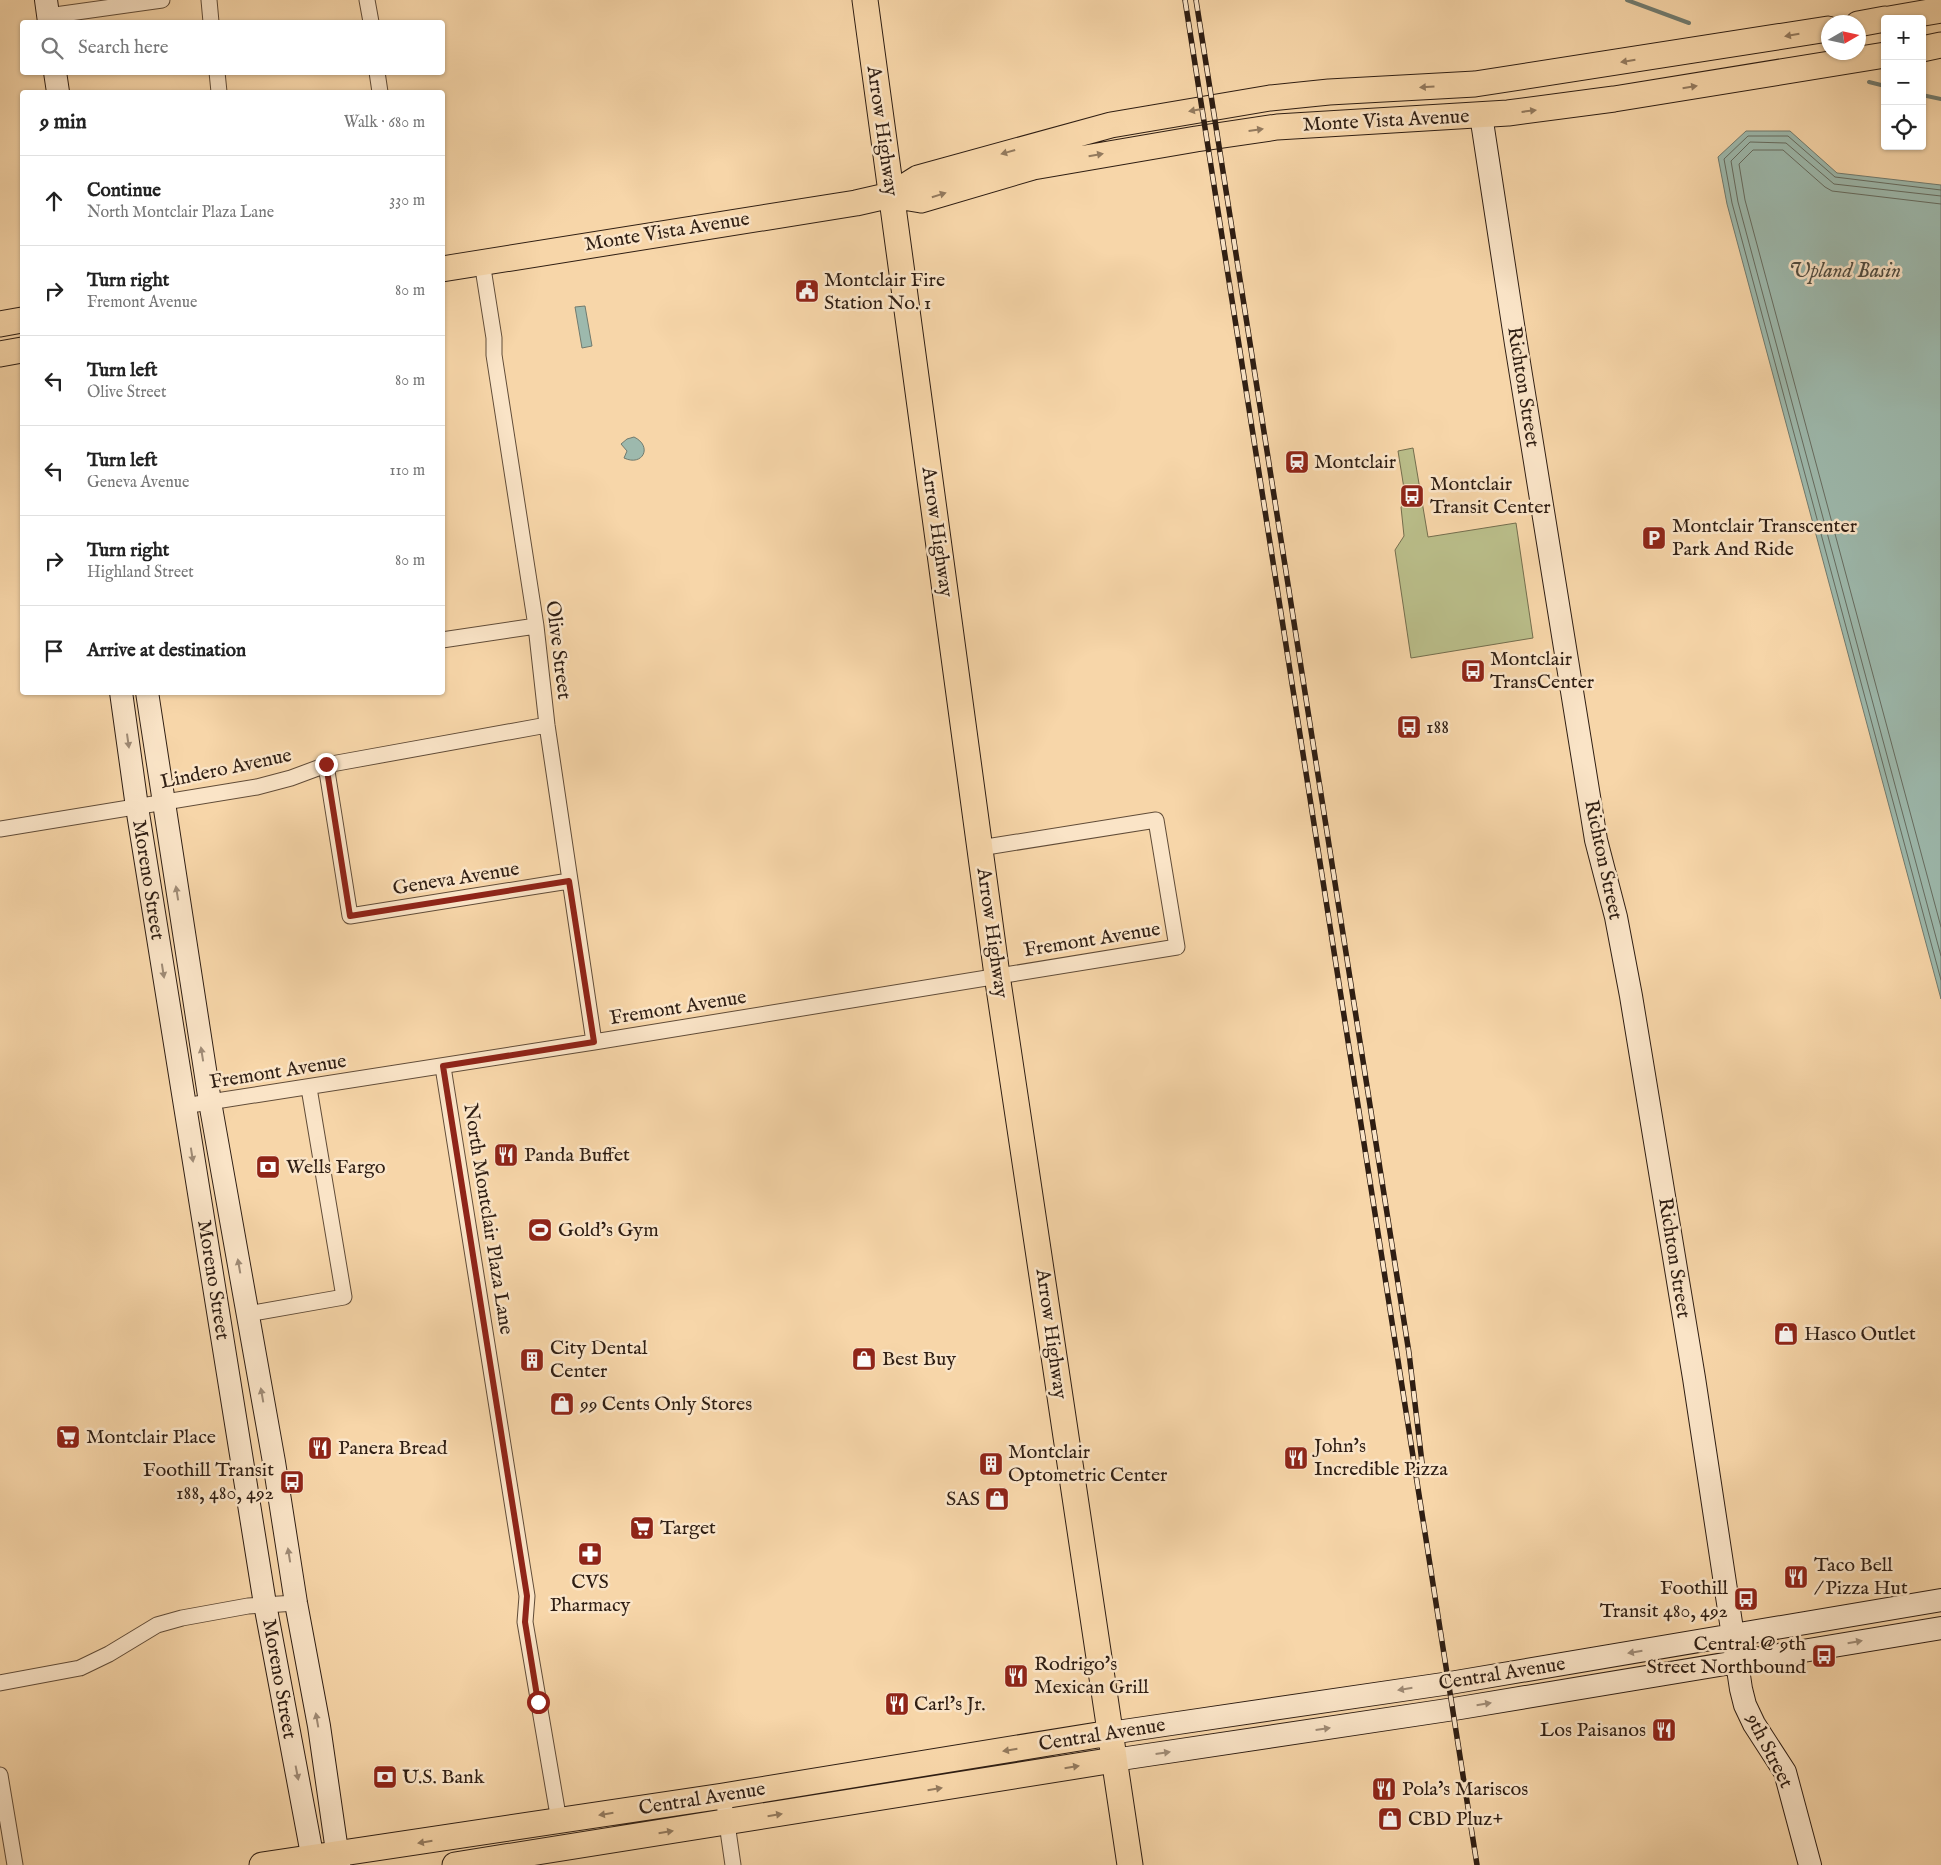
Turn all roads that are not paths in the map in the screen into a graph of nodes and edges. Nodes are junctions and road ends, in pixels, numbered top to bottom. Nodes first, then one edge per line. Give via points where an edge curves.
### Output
1 (162, 0) edge
2 (209, 0) edge
3 (367, 0) edge
4 (865, 0) edge
5 (1941, 10) edge
6 (47, 13) edge
7 (1912, 15) edge
8 (211, 20) edge
9 (370, 20) edge
10 (1881, 21) edge
11 (1866, 23) edge
12 (1821, 30) edge
13 (1941, 46) edge
14 (1926, 48) edge
15 (1881, 56) edge
16 (55, 75) edge
17 (217, 75) edge
18 (377, 75) edge
19 (1476, 84) junction
20 (58, 90) edge
21 (219, 90) edge
22 (380, 90) edge
23 (1481, 115) junction
24 (891, 195) junction
25 (482, 262) junction
26 (445, 268) edge
27 (20, 320) edge
28 (0, 324) edge
29 (20, 350) edge
30 (0, 354) edge
31 (536, 626) junction
32 (445, 640) edge
33 (121, 695) edge
34 (147, 695) edge
35 (547, 725) junction
36 (326, 764) junction
37 (163, 803) junction
38 (137, 808) junction
39 (0, 829) edge
40 (980, 848) junction
41 (569, 881) junction
42 (998, 975) junction
43 (594, 1042) junction
44 (443, 1066) junction
45 (309, 1088) junction
46 (210, 1102) junction
47 (184, 1106) junction
48 (247, 1314) junction
49 (1941, 1600) edge
50 (296, 1603) junction
51 (266, 1604) junction
52 (1941, 1628) edge
53 (1734, 1635) junction
54 (1738, 1662) junction
55 (0, 1683) edge
56 (1110, 1733) junction
57 (1114, 1760) junction
58 (0, 1774) edge
59 (723, 1796) junction
60 (559, 1821) junction
61 (727, 1823) junction
62 (338, 1860) edge
63 (313, 1861) edge
64 (15, 1865) edge
65 (262, 1865) edge
66 (455, 1865) edge
67 (733, 1865) edge
68 (1130, 1865) edge
69 (1810, 1865) edge

1 - 6 street
2 - 8 street
3 - 9 street
4 - 24 main road, Arrow Highway
5 - 7 main road
10 - 11 main road
12 -> 19 main road, Monte Vista Avenue
13 - 14 main road
23 -> 15 main road, Monte Vista Avenue via 1614,100
16 - 20 street
17 - 21 street
18 - 22 street
19 - 23 street, Richton Street
19 -> 24 main road, Monte Vista Avenue via 1270,98 1111,125 918,178
24 -> 23 main road, Monte Vista Avenue via 921,200 1034,167 1277,127
23 - 53 street, Richton Street via 1596,840 1616,917 1631,996
24 - 25 main road, Monte Vista Avenue
24 - 40 main road, Arrow Highway
25 - 26 main road, Monte Vista Avenue
25 - 31 street, Olive Street
27 - 28 main road
29 - 30 main road
31 - 32 street
31 - 35 street, Olive Street
33 -> 38 street, Moreno Street
34 - 37 street, Moreno Street
35 - 36 street, Lindero Avenue
35 - 41 street, Olive Street
36 - 37 street, Lindero Avenue via 266,785
36 - 41 street, Geneva Avenue via 350,916
37 - 38 street, Lindero Avenue
46 -> 37 street, Moreno Street
38 - 39 street, Lindero Avenue
38 -> 47 street, Moreno Street
40 - 42 main road, Arrow Highway
40 - 42 street, Fremont Avenue via 1156,820 1177,947
41 - 43 street, Olive Street
42 - 43 street, Fremont Avenue
42 - 56 main road, Arrow Highway
43 - 44 street, Fremont Avenue
44 - 45 street, Fremont Avenue
44 - 60 street, North Montclair Plaza Lane via 527,1596 525,1622
45 - 46 street, Fremont Avenue
45 - 48 street via 344,1298
46 - 47 street, Fremont Avenue
48 -> 46 street, Moreno Street
47 -> 51 street, Moreno Street
50 -> 48 street, Moreno Street
49 - 53 street, Central Avenue
50 - 51 street
62 -> 50 street, Moreno Street via 319,1726
51 - 55 street via 157,1626 80,1668
51 -> 63 street, Moreno Street
54 -> 52 street, Central Avenue
53 - 54 street, 9th Street
53 -> 56 street, Central Avenue via 1450,1683
57 -> 54 street, Central Avenue
54 - 69 street, 9th Street via 1746,1705 1754,1724 1785,1772
56 - 57 main road, Arrow Highway
56 -> 59 main road, Central Avenue
61 -> 57 main road, Central Avenue
57 - 68 main road, Arrow Highway
58 - 64 street
59 -> 60 main road, Central Avenue
59 - 61 street
60 -> 62 main road, Central Avenue
66 -> 61 main road, Central Avenue
61 - 67 street
62 - 63 main road, Central Avenue
63 - 65 main road, Central Avenue

